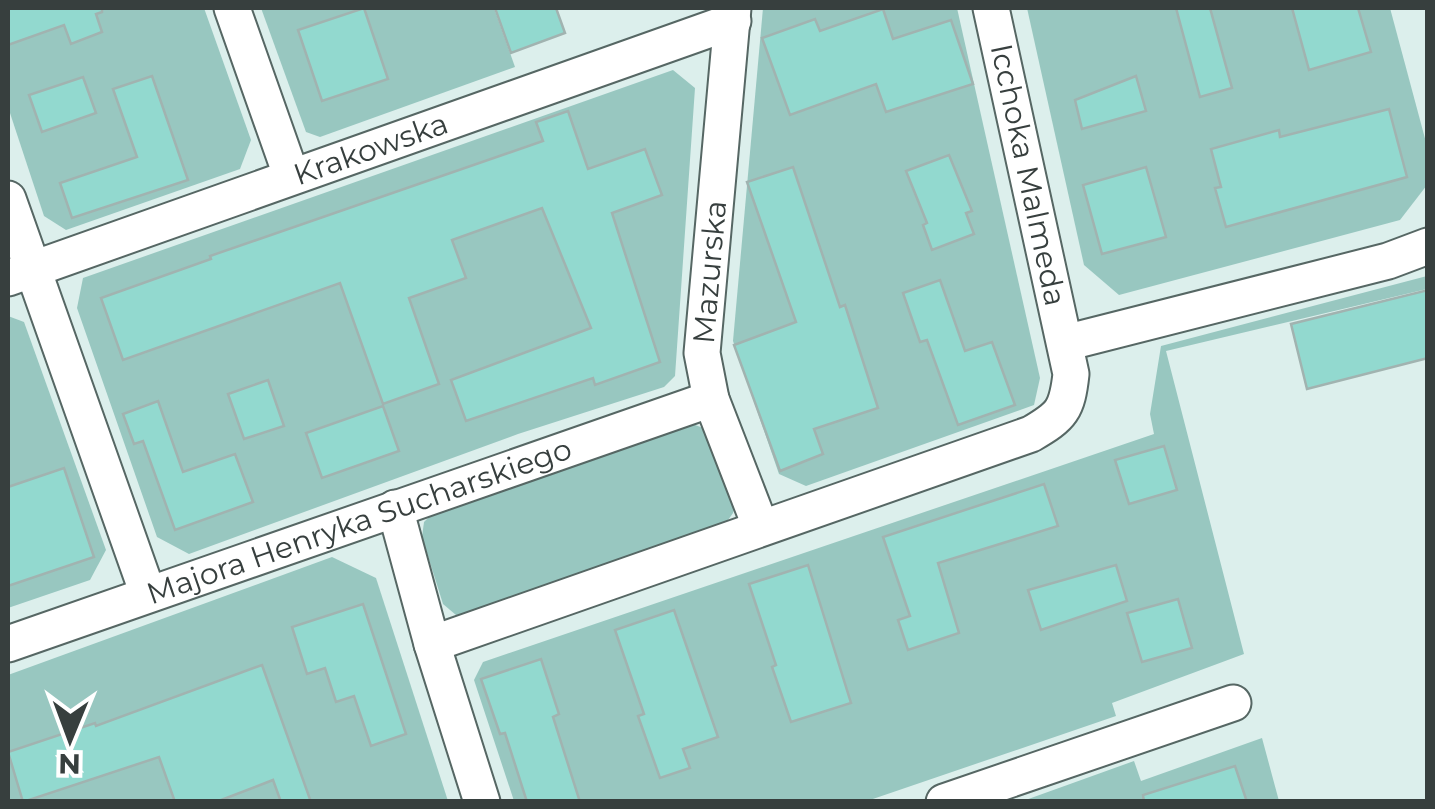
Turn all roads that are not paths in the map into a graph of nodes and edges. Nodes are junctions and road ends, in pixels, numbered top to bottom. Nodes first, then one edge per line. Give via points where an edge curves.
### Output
1 (232, 8) edge
2 (991, 8) edge
3 (733, 14) edge
4 (291, 175) junction
5 (8, 198) edge
6 (1428, 246) edge
7 (20, 273) edge
8 (1065, 343) junction
9 (711, 399) junction
10 (395, 508) junction
11 (761, 528) junction
12 (148, 594) junction
13 (8, 644) edge
14 (432, 644) junction
15 (1233, 703) dead end
16 (482, 802) edge
17 (944, 802) edge

1 - 4 street
2 - 8 street, Icchoka Malmeda
3 - 4 street, Krakowska
3 - 9 street, Mazurska via 702,354
4 - 7 street, Krakowska
5 - 7 street
6 - 8 street
7 - 12 street
8 - 11 street via 1068,403 1055,420
9 - 10 street, Majora Henryka Sucharskiego
9 - 11 street, Mazurska
10 - 12 street, Majora Henryka Sucharskiego
10 - 14 street
11 - 14 street
12 - 13 street, Majora Henryka Sucharskiego
14 - 16 street
15 - 17 street

